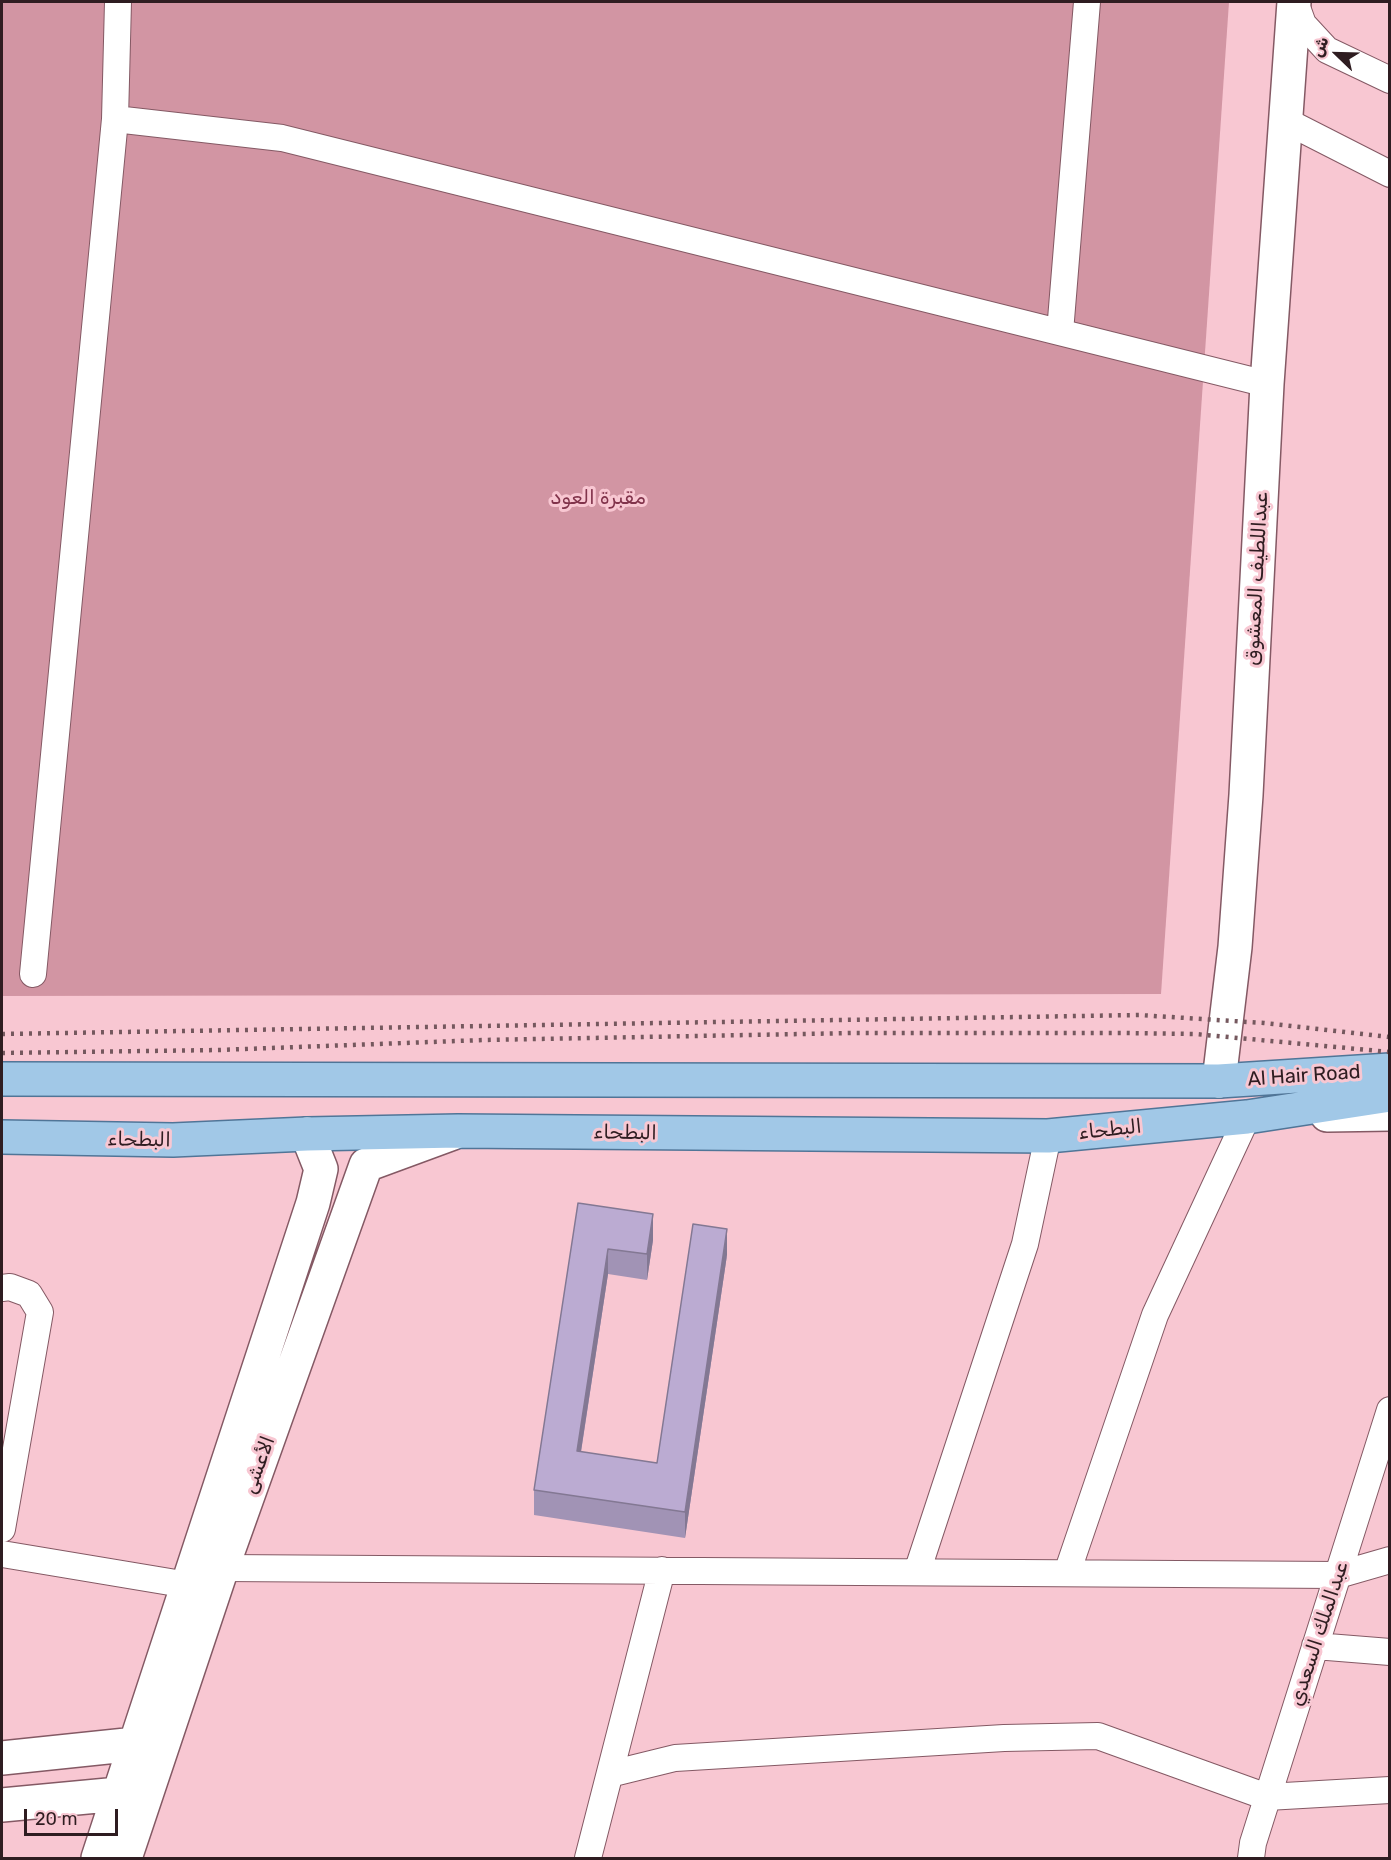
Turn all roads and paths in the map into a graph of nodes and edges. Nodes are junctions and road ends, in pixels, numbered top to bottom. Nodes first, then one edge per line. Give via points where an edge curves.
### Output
1 (118, 2) edge
2 (1087, 2) edge
3 (1294, 2) edge
4 (1326, 50) junction
5 (1287, 76) junction
6 (1389, 80) edge
7 (115, 119) junction
8 (1284, 120) junction
9 (1389, 174) edge
10 (1060, 332) junction
11 (1267, 384) junction
12 (33, 974) dead end
13 (1389, 1070) edge
14 (2, 1079) edge
15 (1219, 1081) junction
16 (1389, 1095) edge
17 (1389, 1114) edge
18 (1247, 1117) junction
19 (458, 1131) junction
20 (307, 1134) junction
21 (1048, 1136) junction
22 (2, 1137) edge
23 (2, 1288) edge
24 (1389, 1410) edge
25 (2, 1528) edge
26 (2, 1554) edge
27 (1389, 1560) edge
28 (222, 1568) junction
29 (662, 1570) junction
30 (916, 1572) junction
31 (1067, 1573) junction
32 (1338, 1575) junction
33 (188, 1585) junction
34 (1315, 1646) junction
35 (1389, 1652) edge
36 (151, 1742) junction
37 (2, 1758) edge
38 (610, 1774) junction
39 (1389, 1790) edge
40 (134, 1793) junction
41 (1267, 1797) junction
42 (2, 1805) edge
43 (98, 1858) edge
44 (125, 1858) edge
45 (588, 1858) edge
46 (1251, 1858) edge

1 - 7 street
2 - 10 street
3 - 4 street via 1303,24
3 - 5 street, عبداللطيف المعشوق
4 - 5 street via 1306,53
4 - 6 street
5 - 8 street, عبداللطيف المعشوق
7 - 10 street via 282,138
7 - 12 street
8 - 9 street
8 - 11 street, عبداللطيف المعشوق
10 - 11 street
11 - 15 street, عبداللطيف المعشوق via 1246,795 1235,946
13 - 15 main road, Al Hair Road
14 - 15 main road
16 - 18 main road, البطحاء
17 - 18 street, البطحاء
18 - 21 main road, البطحاء
18 - 31 street via 1155,1315
19 - 20 main road, البطحاء
19 - 21 main road, البطحاء
19 - 28 street, الأعشى via 366,1166
20 - 22 main road, البطحاء via 173,1140
20 - 33 street, الأعشى via 321,1169 313,1203
21 - 30 street via 1025,1244
23 - 25 street via 29,1294 40,1312
24 - 32 street, عبدالملك السعدي
26 - 33 street
27 - 32 street
28 - 29 street
28 - 36 street, الأعشى
29 - 30 street
29 - 38 street
30 - 31 street
31 - 32 street
32 - 34 street, عبدالملك السعدي
33 - 36 street, الأعشى
34 - 35 street
34 - 41 street, عبدالملك السعدي
36 - 37 street
36 - 40 street, الأعشى
38 - 41 street via 675,1758 1098,1736
38 - 45 street
39 - 41 street
40 - 42 street
40 - 43 street, الأعشى
40 - 44 street, الأعشى
41 - 46 street, عبدالملك السعدي

